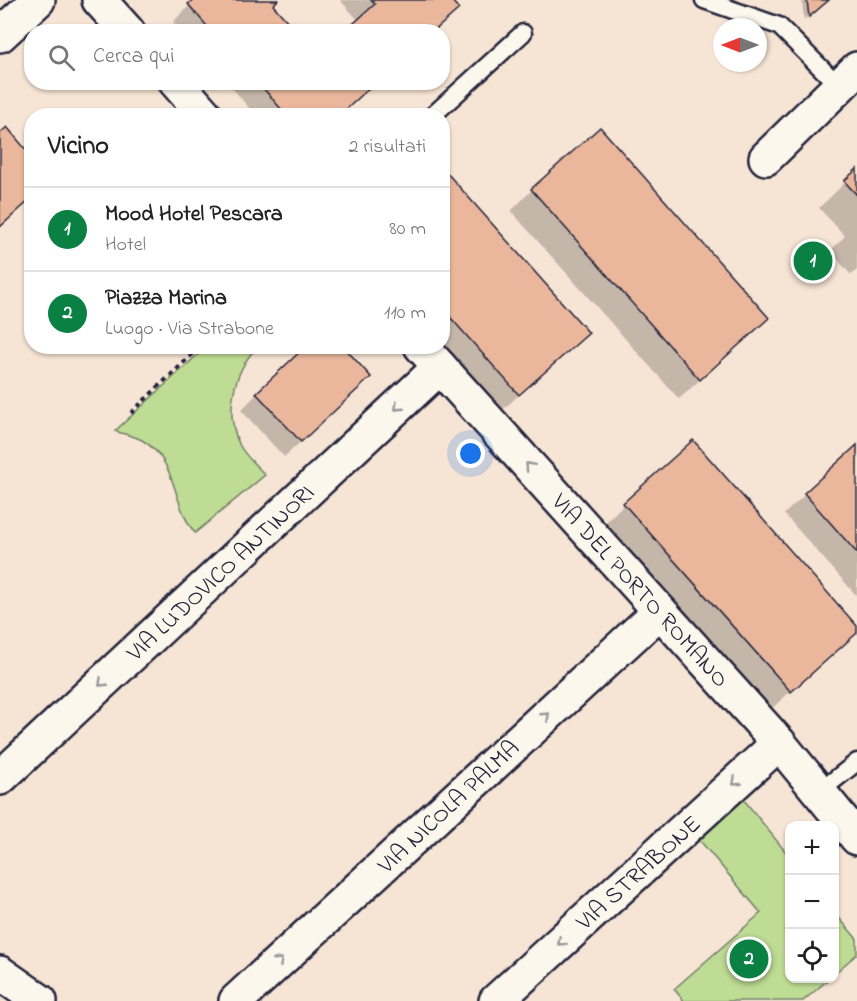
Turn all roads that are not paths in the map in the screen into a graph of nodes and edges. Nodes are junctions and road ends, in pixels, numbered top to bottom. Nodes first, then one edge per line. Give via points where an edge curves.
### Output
1 (38, 0) edge
2 (99, 0) edge
3 (704, 0) edge
4 (121, 24) edge
5 (523, 33) dead end
6 (0, 35) edge
7 (848, 77) edge
8 (183, 90) edge
9 (199, 108) edge
10 (441, 108) edge
11 (766, 158) dead end
12 (431, 357) edge
13 (659, 612) junction
14 (779, 743) junction
15 (857, 762) edge
16 (0, 778) edge
17 (819, 792) junction
18 (857, 838) edge
19 (0, 973) edge
20 (40, 1001) edge
21 (236, 1001) edge
22 (496, 1001) edge

1 - 6 street
2 - 4 street
3 - 7 lane via 779,26
5 - 10 lane
7 - 11 street
8 - 9 street
13 -> 12 street, VIA DEL PORTO ROMANO
12 -> 16 street, VIA LUDOVICO ANTINORI
13 - 14 street, VIA DEL PORTO ROMANO
21 -> 13 street, VIA NICOLA PALMA
14 - 17 street, VIA DEL PORTO ROMANO
14 -> 22 street, VIA STRABONE
15 - 17 lane
17 - 18 street, VIA DEL PORTO ROMANO
19 - 20 street

